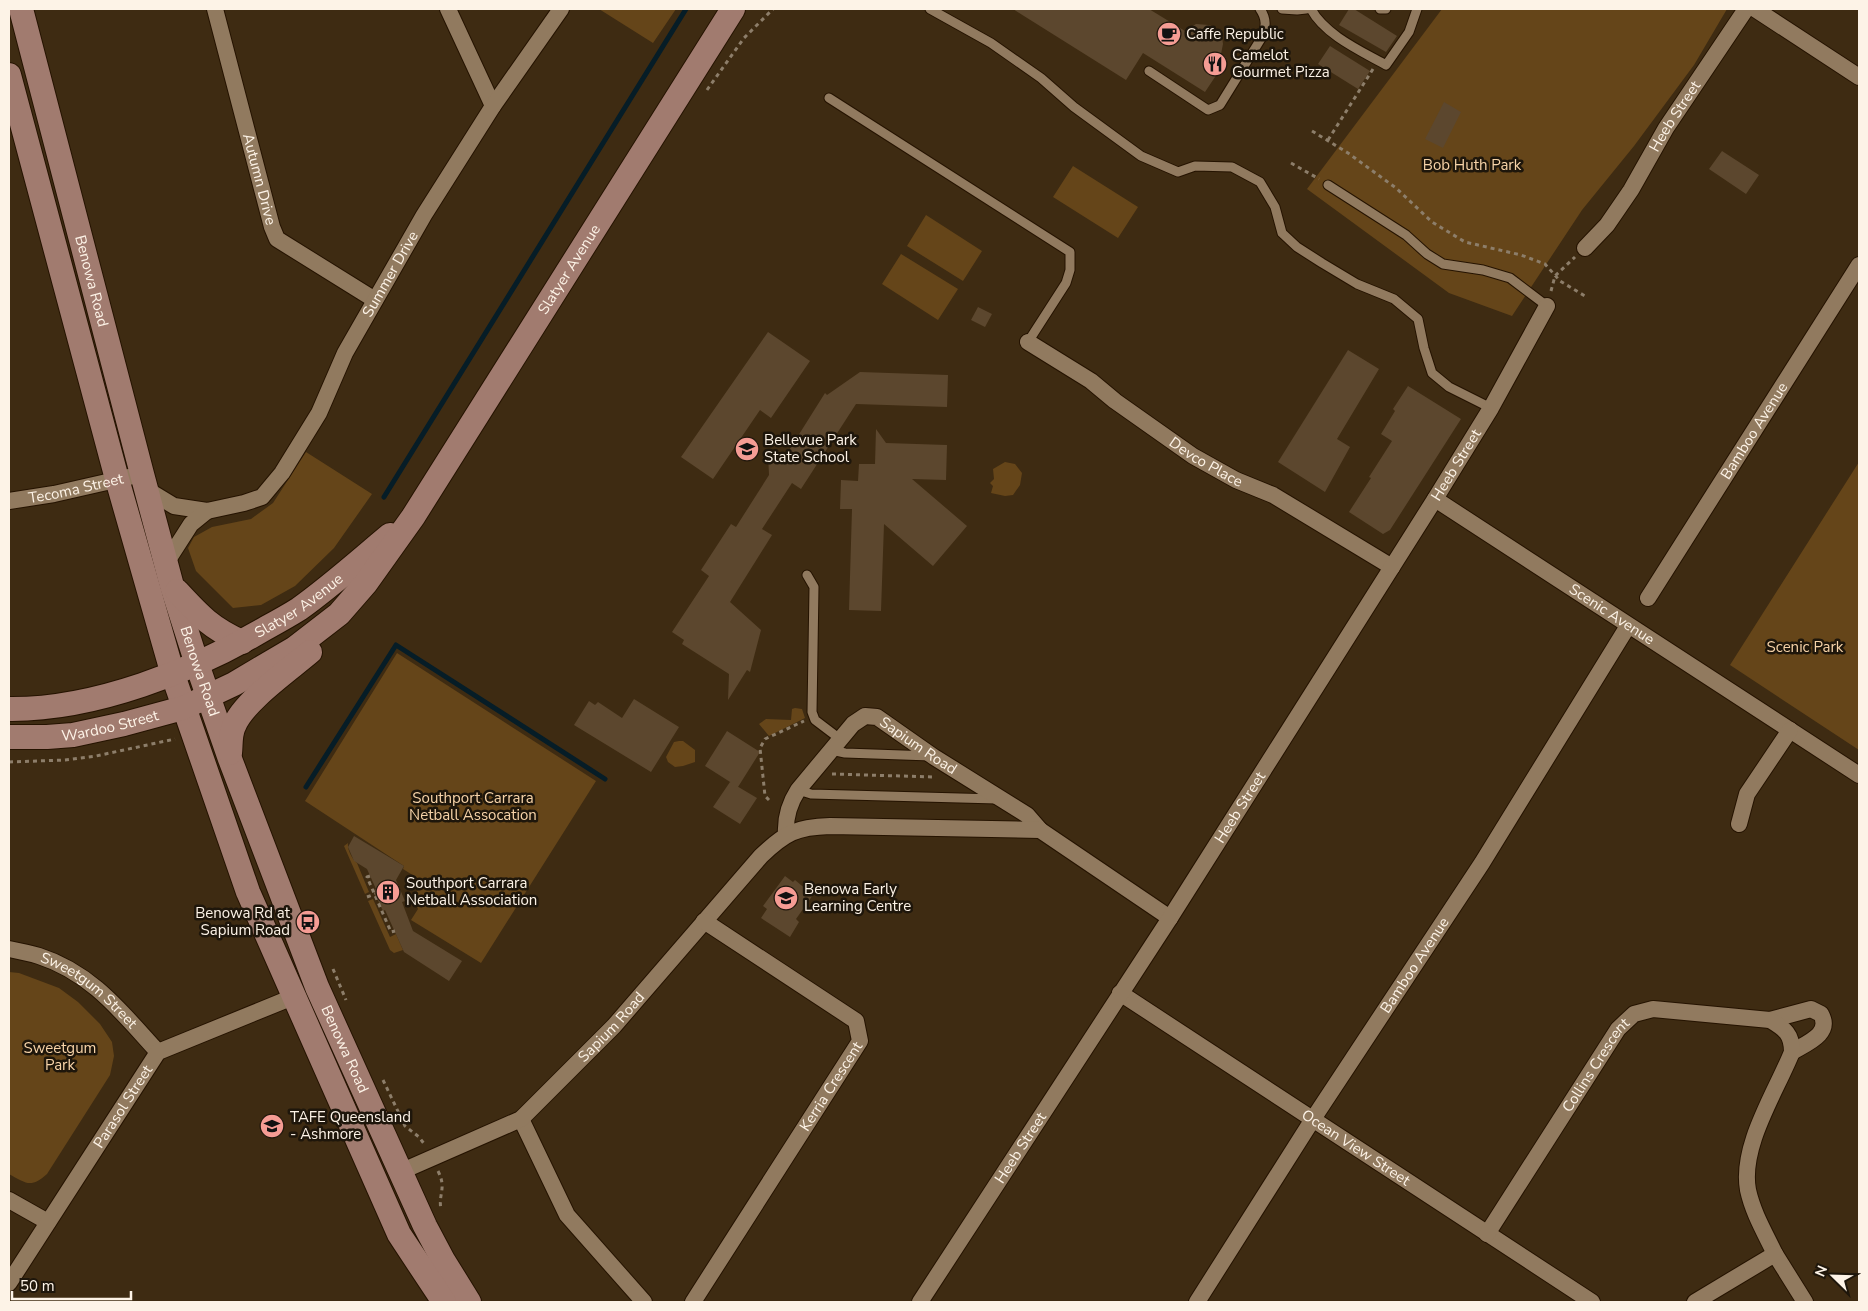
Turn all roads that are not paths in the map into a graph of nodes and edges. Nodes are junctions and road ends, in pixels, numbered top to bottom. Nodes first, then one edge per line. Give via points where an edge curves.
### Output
1 (21, 9) edge
2 (215, 9) edge
3 (448, 9) edge
4 (561, 9) edge
5 (930, 9) edge
6 (1260, 9) edge
7 (1282, 9) edge
8 (1306, 9) edge
9 (1311, 9) edge
10 (1380, 9) edge
11 (1386, 9) edge
12 (1417, 9) edge
13 (1746, 9) edge
14 (1755, 9) edge
15 (732, 12) edge
16 (1148, 72) dead end
17 (9, 75) edge
18 (1859, 77) edge
19 (830, 98) dead end
20 (493, 106) junction
21 (1328, 185) road end
22 (1584, 248) road end
23 (1859, 265) edge
24 (375, 300) junction
25 (1547, 306) joint
26 (1028, 342) joint
27 (1491, 408) junction
28 (117, 479) junction
29 (144, 481) junction
30 (1435, 499) junction
31 (9, 501) edge
32 (207, 511) junction
33 (413, 517) junction
34 (166, 563) junction
35 (1392, 567) junction
36 (807, 575) dead end
37 (172, 586) junction
38 (1648, 598) dead end
39 (339, 614) junction
40 (1628, 626) junction
41 (242, 642) junction
42 (197, 664) junction
43 (173, 675) junction
44 (208, 696) junction
45 (183, 708) junction
46 (9, 709) edge
47 (1790, 730) junction
48 (9, 736) edge
49 (836, 745) junction
50 (934, 757) junction
51 (230, 759) junction
52 (1859, 775) edge
53 (798, 790) junction
54 (1002, 800) junction
55 (1739, 824) dead end
56 (1040, 830) junction
57 (786, 834) junction
58 (1170, 918) junction
59 (704, 921) junction
60 (9, 949) edge
61 (1120, 993) junction
62 (293, 997) junction
63 (1770, 1020) junction
64 (158, 1052) junction
65 (1792, 1052) junction
66 (521, 1119) junction
67 (1313, 1119) junction
68 (400, 1172) junction
69 (9, 1200) edge
70 (48, 1222) junction
71 (1487, 1234) junction
72 (1775, 1254) junction
73 (9, 1282) edge
74 (444, 1302) edge
75 (468, 1302) edge
76 (644, 1302) edge
77 (693, 1302) edge
78 (920, 1302) edge
79 (1197, 1302) edge
80 (1592, 1302) edge
81 (1695, 1302) edge
82 (1805, 1302) edge

1 - 29 main road, Benowa Road
2 - 24 street, Autumn Drive via 277,239
3 - 20 street
4 - 20 street, Summer Drive
5 - 27 lane via 991,43 1141,156 1178,172 1195,166 1232,166 1260,182 1276,207 1282,233 1322,263 1357,284 1394,300 1418,318 1432,372 1448,387
6 - 16 lane via 1265,19 1262,38 1220,105 1212,110
7 - 8 lane
9 - 12 lane via 1331,32 1386,65 1409,32
10 - 11 lane
13 - 22 street, Heeb Street via 1666,128 1631,190 1607,225
14 - 18 street
15 - 33 main road, Slatyer Avenue
17 - 28 main road, Benowa Road
19 - 26 lane via 1070,252 1066,283
20 - 24 street, Summer Drive
21 - 25 lane via 1406,235 1443,264 1510,278
23 - 38 street, Bamboo Avenue
24 - 32 street, Summer Drive via 345,353 319,413 282,472 262,497
25 - 27 street, Heeb Street
26 - 35 street, Devco Place via 1091,381 1193,456 1236,480 1274,495
27 - 30 street, Heeb Street
28 - 29 street, Tecoma Street
28 - 31 street, Tecoma Street
28 - 43 main road, Benowa Road
29 - 32 street, Summer Drive via 174,506
29 - 34 main road, Benowa Road
30 - 35 street, Heeb Street
30 - 40 street, Scenic Avenue
32 - 34 street via 191,524
33 - 39 main road, Slatyer Avenue via 366,583
33 - 41 main road, Slatyer Avenue via 298,610
34 - 37 main road, Benowa Road
35 - 58 street, Heeb Street
36 - 49 lane via 814,587 812,712
37 - 41 main road via 218,631
37 - 42 main road, Benowa Road
39 - 44 main road, Slatyer Avenue via 294,648
39 - 51 main road via 318,645 238,717 231,733
40 - 47 street, Scenic Avenue
40 - 67 street, Bamboo Avenue via 1482,863
41 - 42 main road, Slatyer Avenue
42 - 43 main road, Slatyer Avenue
42 - 44 main road, Benowa Road
43 - 45 main road, Benowa Road
43 - 46 main road, Wardoo Street via 66,704
44 - 45 main road, Wardoo Street
44 - 51 main road, Benowa Road
45 - 48 main road, Wardoo Street via 73,735
45 - 62 main road, Benowa Road via 248,892
47 - 52 street, Scenic Avenue
47 - 55 street via 1747,794
49 - 50 lane via 845,753
49 - 50 street, Sapium Road via 856,721 870,715
49 - 53 street, Sapium Road
50 - 54 street, Sapium Road
51 - 68 main road, Benowa Road via 317,987
53 - 54 lane via 811,794
53 - 57 street, Sapium Road via 785,820
54 - 56 street, Sapium Road via 1027,815
56 - 57 street, Sapium Road via 810,826
56 - 58 street, Sapium Road
57 - 59 street, Sapium Road via 761,856
58 - 61 street, Heeb Street
59 - 66 street, Sapium Road via 614,1026
59 - 77 street, Kerria Crescent via 856,1021 860,1041
60 - 64 street, Sweetgum Street via 69,968 101,990
61 - 67 street, Ocean View Street
61 - 78 street, Heeb Street
62 - 64 street, Parasol Street
62 - 74 main road, Benowa Road via 399,1234
63 - 65 street via 1788,1032
63 - 65 street, Collins Crescent via 1811,1009 1821,1014 1824,1025 1821,1033
63 - 71 street, Collins Crescent via 1653,1009 1634,1014 1618,1029
64 - 70 street, Parasol Street
65 - 72 street via 1753,1140 1748,1164 1748,1188 1755,1214
66 - 68 street, Sapium Road
66 - 76 street via 567,1215
67 - 71 street, Ocean View Street
67 - 79 street, Bamboo Avenue
68 - 75 main road, Benowa Road via 442,1260
69 - 70 street
70 - 73 street, Parasol Street
71 - 80 street, Ocean View Street
72 - 81 street
72 - 82 street

